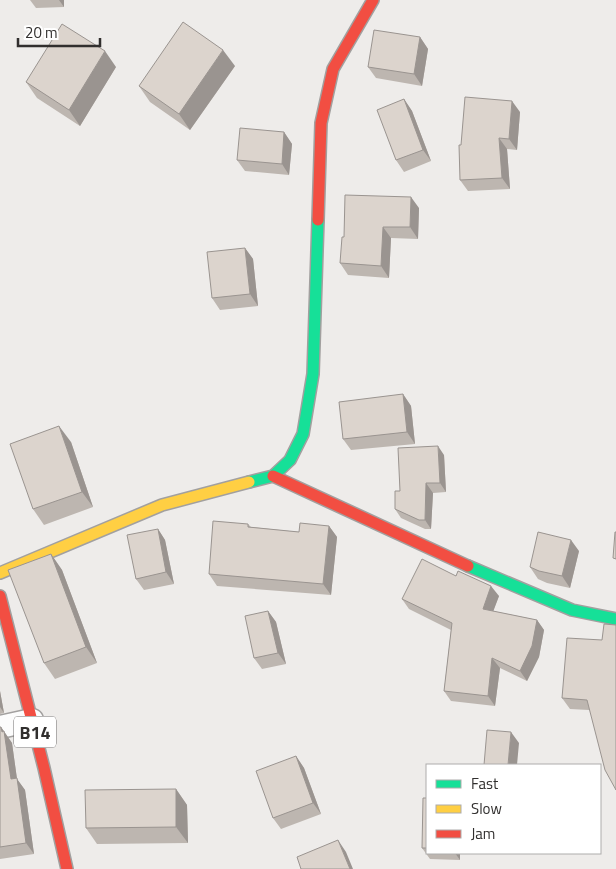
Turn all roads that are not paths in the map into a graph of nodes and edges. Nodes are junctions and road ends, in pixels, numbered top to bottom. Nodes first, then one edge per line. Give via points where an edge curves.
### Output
1 (373, 0) edge
2 (273, 476) junction
3 (0, 573) edge
4 (0, 596) edge
5 (616, 619) edge
6 (32, 720) junction
7 (0, 727) edge
8 (67, 869) edge

1 - 2 street via 333,69 321,123 313,374 303,434 290,460
2 - 3 street via 162,505
2 - 5 street via 572,610
4 - 6 street, B14
6 - 7 street
6 - 8 street, B14

